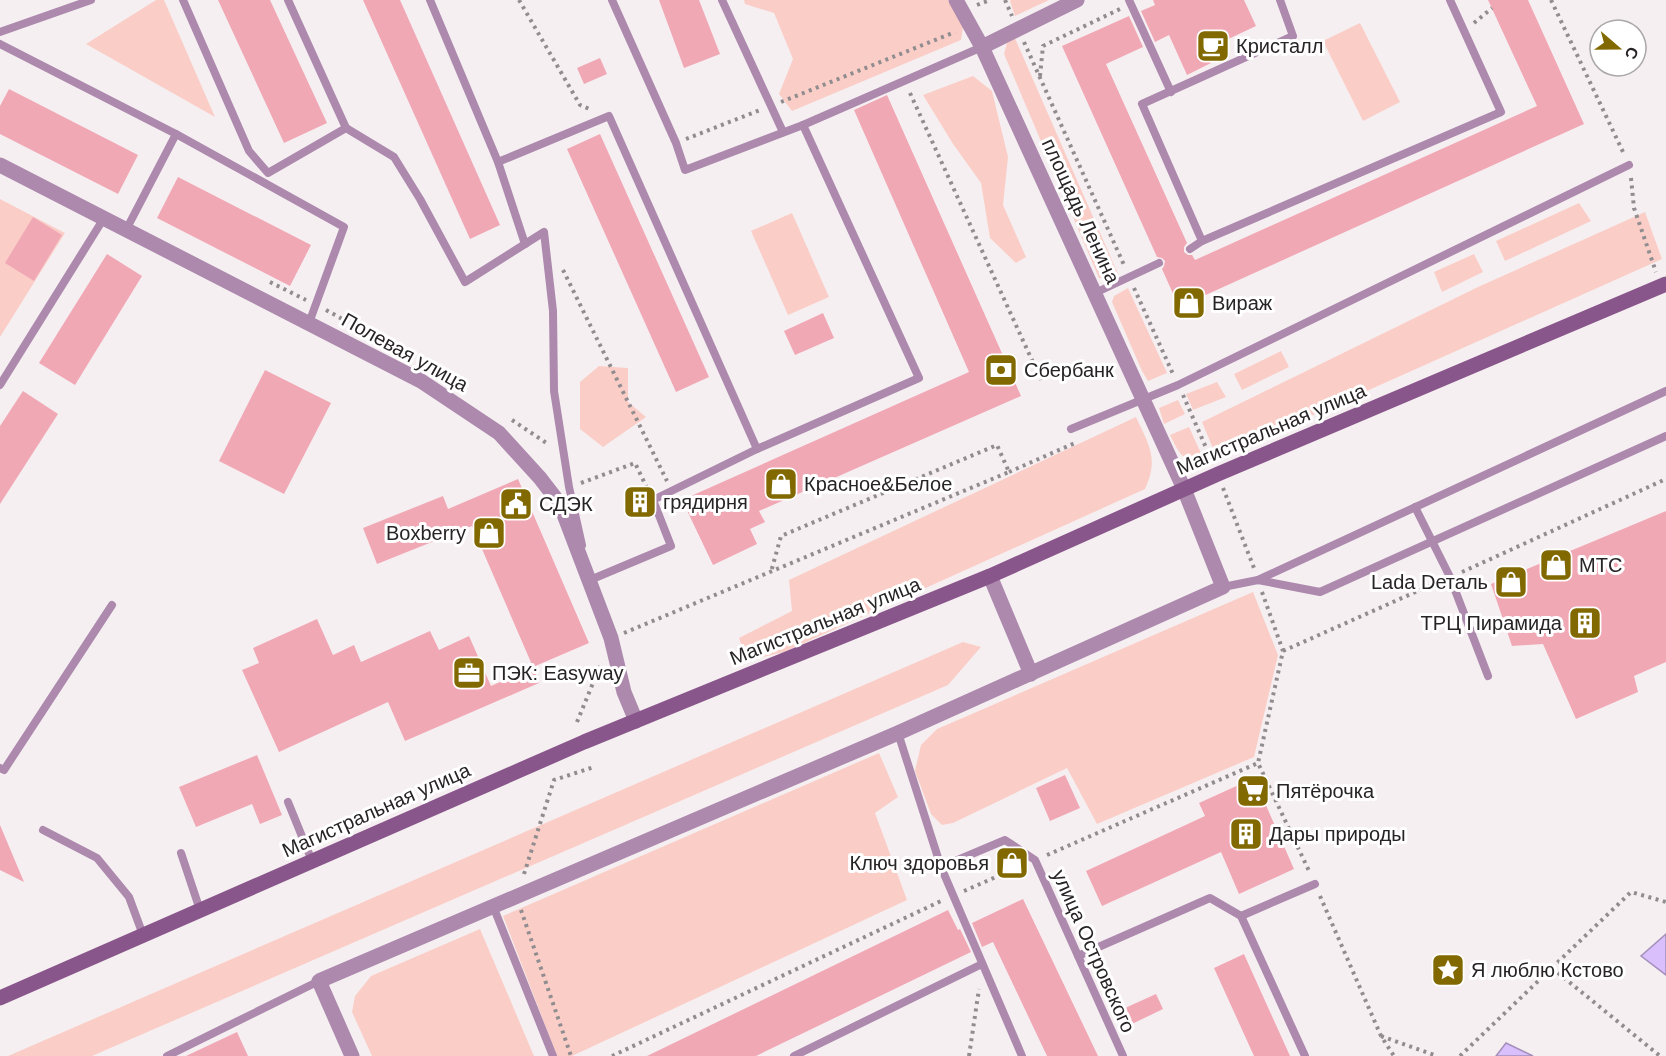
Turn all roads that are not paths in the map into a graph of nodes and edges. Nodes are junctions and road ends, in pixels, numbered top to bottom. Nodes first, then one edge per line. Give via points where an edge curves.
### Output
1 (91, 0) edge
2 (183, 0) edge
3 (288, 0) edge
4 (430, 0) edge
5 (612, 0) edge
6 (722, 0) edge
7 (1077, 0) edge
8 (1129, 0) edge
9 (1280, 0) edge
10 (1450, 0) edge
11 (959, 6) edge
12 (0, 32) edge
13 (0, 44) edge
14 (982, 47) junction
15 (1171, 92) junction
16 (803, 125) junction
17 (346, 128) junction
18 (783, 132) junction
19 (176, 134) junction
20 (498, 162) junction
21 (1629, 165) road end
22 (1, 169) edge
23 (104, 218) junction
24 (126, 230) junction
25 (1203, 242) junction
26 (525, 244) junction
27 (1190, 249) dead end
28 (1159, 263) dead end
29 (1664, 285) edge
30 (1095, 292) junction
31 (309, 323) junction
32 (0, 385) edge
33 (1666, 392) edge
34 (1144, 400) junction
35 (1071, 429) dead end
36 (1666, 436) edge
37 (757, 449) junction
38 (1184, 489) junction
39 (1415, 507) junction
40 (1433, 542) junction
41 (990, 576) junction
42 (590, 580) junction
43 (1258, 580) junction
44 (1223, 587) junction
45 (112, 605) dead end
46 (1030, 674) junction
47 (1488, 676) dead end
48 (636, 721) junction
49 (898, 733) junction
50 (0, 768) edge
51 (288, 802) dead end
52 (43, 830) dead end
53 (181, 853) dead end
54 (312, 861) junction
55 (941, 867) junction
56 (1315, 884) road end
57 (494, 906) junction
58 (200, 910) junction
59 (1241, 916) junction
60 (143, 935) junction
61 (1078, 956) junction
62 (982, 964) junction
63 (319, 981) junction
64 (0, 998) edge
65 (167, 1056) edge
66 (352, 1056) edge
67 (553, 1056) edge
68 (794, 1056) edge
69 (1022, 1056) edge
70 (1122, 1056) edge
71 (1305, 1056) edge

1 - 12 lane
2 - 17 lane via 249,151 268,172
3 - 17 lane
4 - 20 lane
5 - 18 lane via 686,170
6 - 18 lane
7 - 14 street
8 - 15 lane
9 - 15 lane via 1293,36
10 - 25 lane via 1501,112
11 - 14 street, площадь Ленина
13 - 19 lane
14 - 16 lane
14 - 30 street, площадь Ленина
15 - 25 lane via 1142,104
16 - 18 lane
16 - 37 lane via 920,378
17 - 26 lane via 394,157 465,282
19 - 24 lane
19 - 31 lane via 344,227
20 - 26 lane
20 - 37 lane via 609,116
21 - 34 lane
22 - 23 street, Полевая улица
23 - 24 street, Полевая улица
23 - 32 lane
24 - 31 street, Полевая улица
25 - 27 lane
26 - 42 lane via 544,232 553,311 554,391 569,487
28 - 30 lane
29 - 38 main road, Магистральная улица
30 - 34 street, площадь Ленина
31 - 42 street, Полевая улица via 421,381 499,433 560,504
33 - 39 lane
34 - 35 lane
34 - 38 street, площадь Ленина
36 - 40 lane
37 - 42 lane via 653,500 671,546
38 - 41 main road, Магистральная улица
38 - 44 street, площадь Ленина
39 - 40 lane
39 - 43 lane
40 - 43 lane via 1320,592
40 - 47 lane
41 - 46 street
41 - 48 main road, Магистральная улица
42 - 48 street, Полевая улица
43 - 44 lane
44 - 46 street
45 - 50 lane via 4,770
46 - 49 street
48 - 54 main road, Магистральная улица
49 - 55 lane
49 - 57 street
51 - 54 lane
52 - 60 lane via 97,858 129,897
53 - 58 lane
54 - 58 main road, Магистральная улица
55 - 61 lane, улица Островского via 1005,840 1035,860
55 - 62 lane
56 - 59 lane
57 - 63 street
57 - 67 lane
58 - 60 main road, Магистральная улица
59 - 61 lane via 1210,898
59 - 71 lane
60 - 64 main road, Магистральная улица
61 - 70 lane, улица Островского
62 - 68 lane
62 - 69 lane
63 - 65 lane
63 - 66 street

